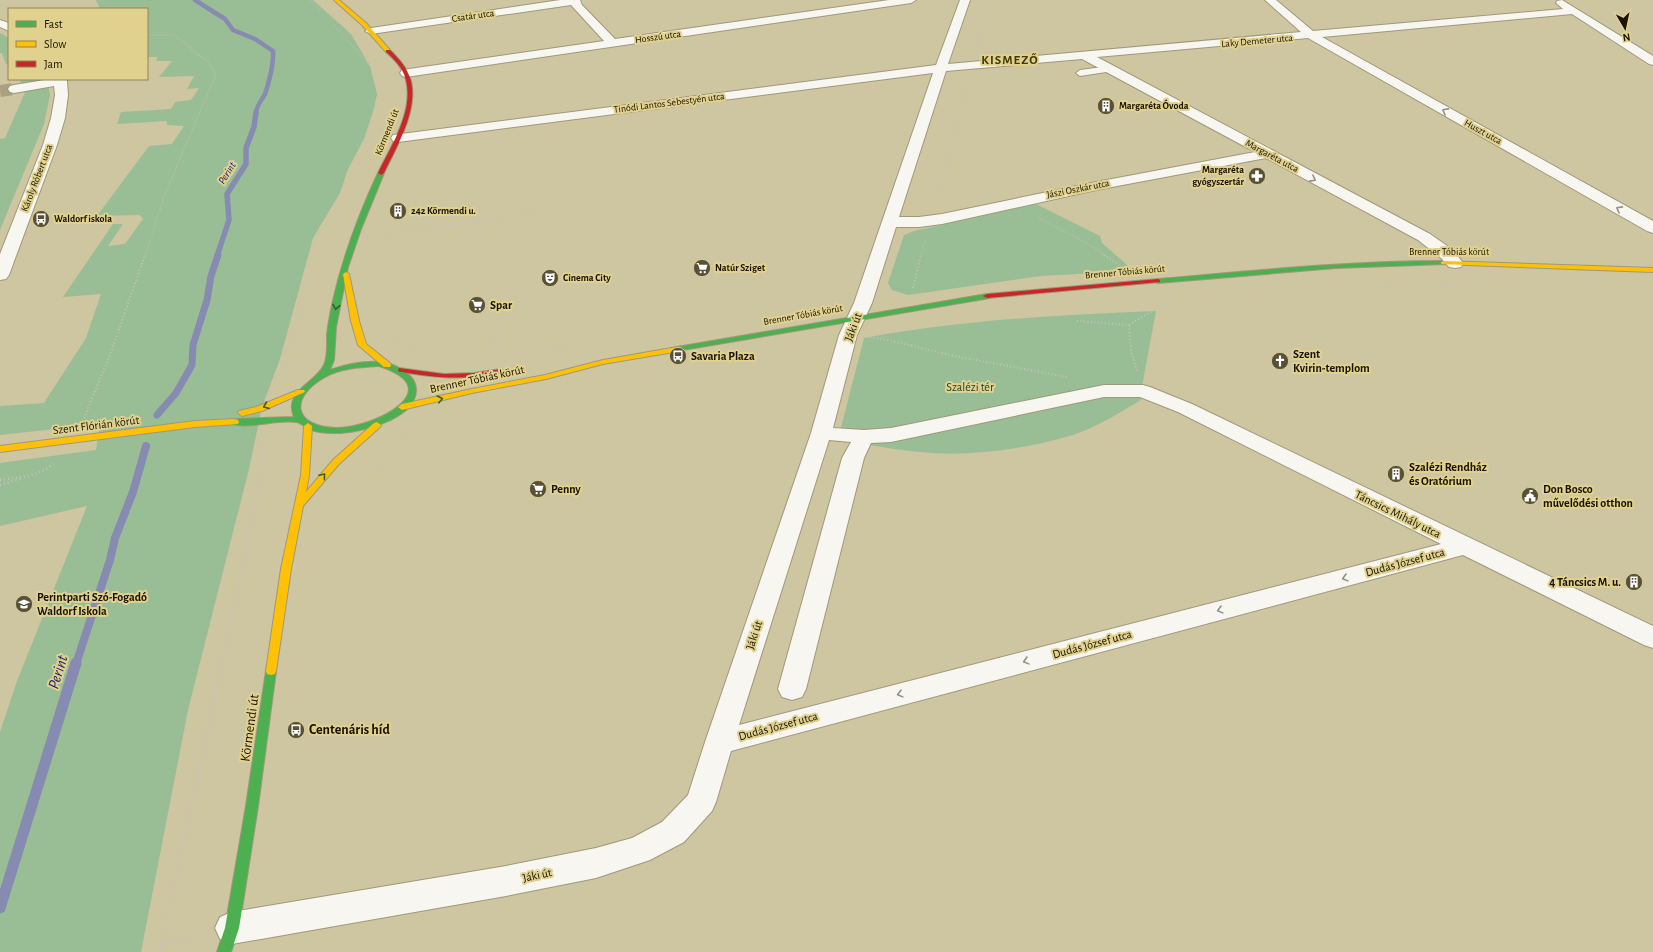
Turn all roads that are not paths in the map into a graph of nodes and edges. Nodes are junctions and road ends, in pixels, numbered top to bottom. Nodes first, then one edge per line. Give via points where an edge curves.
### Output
1 (336, 0) edge
2 (911, 0) edge
3 (965, 0) edge
4 (1270, 0) edge
5 (1555, 0) edge
6 (574, 1) edge
7 (1574, 11) junction
8 (371, 31) junction
9 (1312, 36) junction
10 (612, 43) junction
11 (1084, 56) junction
12 (1653, 61) edge
13 (941, 68) junction
14 (1110, 69) junction
15 (406, 73) junction
16 (1080, 73) dead end
17 (61, 80) edge
18 (14, 89) tunnel mouth
19 (398, 138) junction
20 (1267, 154) junction
21 (890, 222) junction
22 (1653, 228) edge
23 (1455, 263) junction
24 (346, 269) junction
25 (1653, 270) edge
26 (1, 272) edge
27 (852, 326) junction
28 (603, 362) junction
29 (558, 364) dead end
30 (387, 365) junction
31 (512, 369) dead end
32 (402, 370) junction
33 (319, 378) junction
34 (301, 392) junction
35 (402, 407) junction
36 (229, 419) junction
37 (298, 419) junction
38 (384, 419) junction
39 (308, 426) junction
40 (821, 434) junction
41 (864, 437) junction
42 (0, 449) edge
43 (298, 507) junction
44 (1464, 546) junction
45 (1653, 638) edge
46 (792, 689) dead end
47 (719, 742) junction
48 (228, 940) edge

1 - 8 street, Körmendi út
2 - 10 street, Hosszú utca
3 - 13 street, Jáki út
4 - 9 street, Huszt utca
5 - 7 street
6 - 8 street, Csatár utca
6 - 10 street
7 - 9 street, Laky Demeter utca
7 - 12 street
8 - 15 street, Körmendi út
9 - 11 street, Laky Demeter utca
22 -> 9 street, Huszt utca
10 - 15 street, Hosszú utca
11 - 13 street, Laky Demeter utca
11 - 14 street, Margaréta utca
13 - 19 street, Tinódi Lantos Sebestyén utca
13 - 21 street, Jáki út
14 - 16 lane
14 - 20 street, Margaréta utca
15 - 19 street, Körmendi út via 410,100
17 - 18 street
17 - 26 street, Károly Róbert utca via 62,101 55,132
19 - 24 street, Körmendi út via 354,236
20 - 21 street, Jászi Oszkár utca via 919,222
20 -> 23 street, Margaréta utca via 1424,237
21 - 27 street, Jáki út
23 - 25 street, Brenner Tóbiás körút
23 - 27 street, Brenner Tóbiás körút via 1351,266 993,296
24 - 30 street, Körmendi út via 362,345
24 -> 33 street, Körmendi út via 338,294 332,329 332,354 326,370
27 - 28 street, Brenner Tóbiás körút
27 - 40 street, Jáki út
28 - 29 street, Brenner Tóbiás körút
35 -> 28 street, Brenner Tóbiás körút via 546,377
30 - 32 street, Brenner Tóbiás körút
30 - 33 street via 352,366
31 - 32 street, Brenner Tóbiás körút via 474,375 444,376
32 - 35 street via 410,377 413,388
33 - 34 street, Szent Flórián körút
34 -> 36 street, Szent Flórián körút
34 - 37 street via 294,407
35 - 38 street
36 - 37 street, Szent Flórián körút
36 - 42 street, Szent Flórián körút
37 - 39 street
38 - 39 street via 362,428 346,430 324,430
43 -> 38 street, Körmendi út via 326,472
39 - 43 street, Körmendi út via 305,475
40 - 41 street
40 - 47 street, Jáki út
41 - 44 street, Táncsics Mihály utca via 891,435 1104,391 1143,391 1184,408
41 - 46 street via 853,458
43 - 48 street, Körmendi út via 286,569 263,739
44 - 45 street, Táncsics Mihály utca
44 -> 47 street, Dudás József utca
47 - 48 street, Jáki út via 701,802 673,832 638,850 596,863

